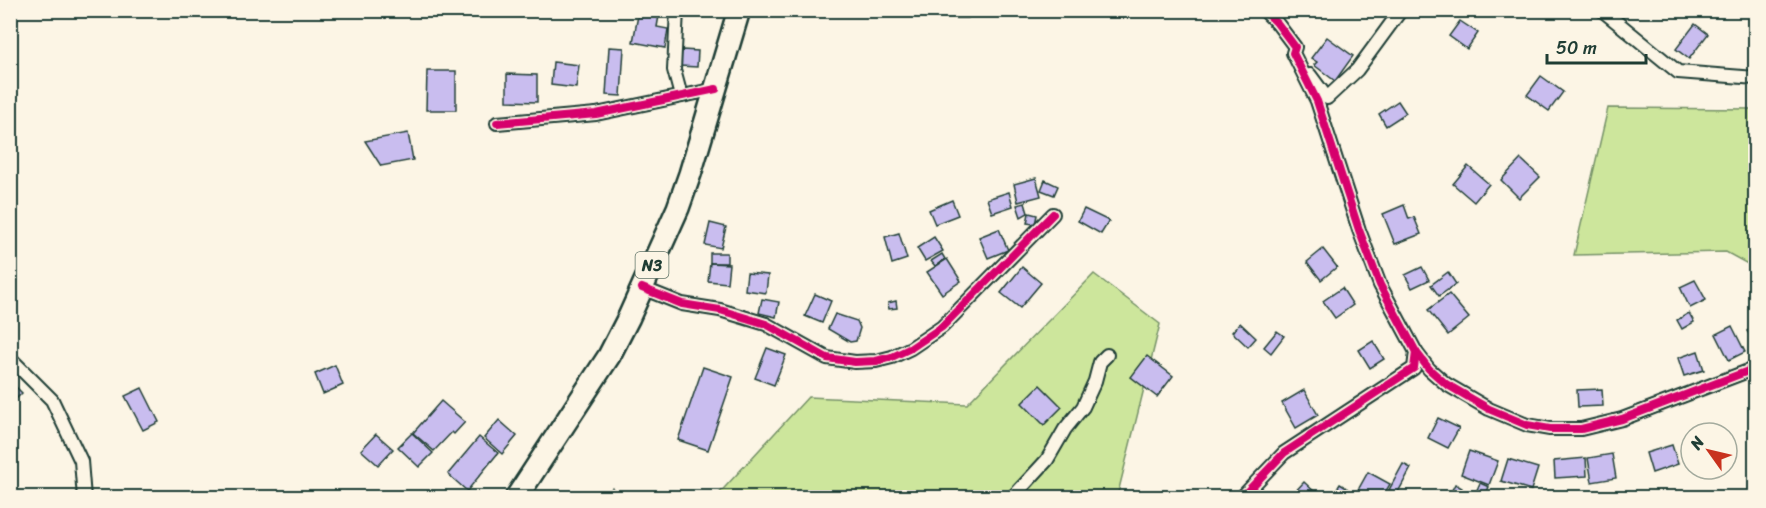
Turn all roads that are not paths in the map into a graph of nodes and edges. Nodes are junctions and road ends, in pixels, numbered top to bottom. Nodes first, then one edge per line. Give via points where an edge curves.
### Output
1 (677, 10) edge
2 (739, 10) edge
3 (1264, 10) edge
4 (1401, 10) edge
5 (1602, 10) edge
6 (1293, 53) junction
7 (1755, 78) edge
8 (716, 89) junction
9 (681, 96) junction
10 (497, 123) dead end
11 (1053, 214) dead end
12 (642, 288) junction
13 (1416, 352) junction
14 (1107, 355) dead end
15 (10, 358) edge
16 (1755, 368) edge
17 (84, 498) edge
18 (516, 498) edge
19 (1012, 498) edge
20 (1241, 498) edge

1 - 9 street via 674,70
2 - 8 highway, N3
3 - 6 street via 1295,47
4 - 6 street via 1357,70 1327,98
5 - 7 street via 1678,72
6 - 13 street via 1317,101 1371,263
8 - 9 street
8 - 12 highway, N3 via 678,208
9 - 10 street via 596,114
11 - 12 street via 942,327 911,348 876,361 827,358 766,324 720,309 682,304
12 - 18 highway, N3 via 609,356
13 - 16 street via 1430,369 1462,394 1527,425 1550,429 1581,429 1622,419
13 - 20 street via 1414,368 1284,453
14 - 19 street via 1100,362 1083,407 1047,460
15 - 17 street via 52,400 81,461

